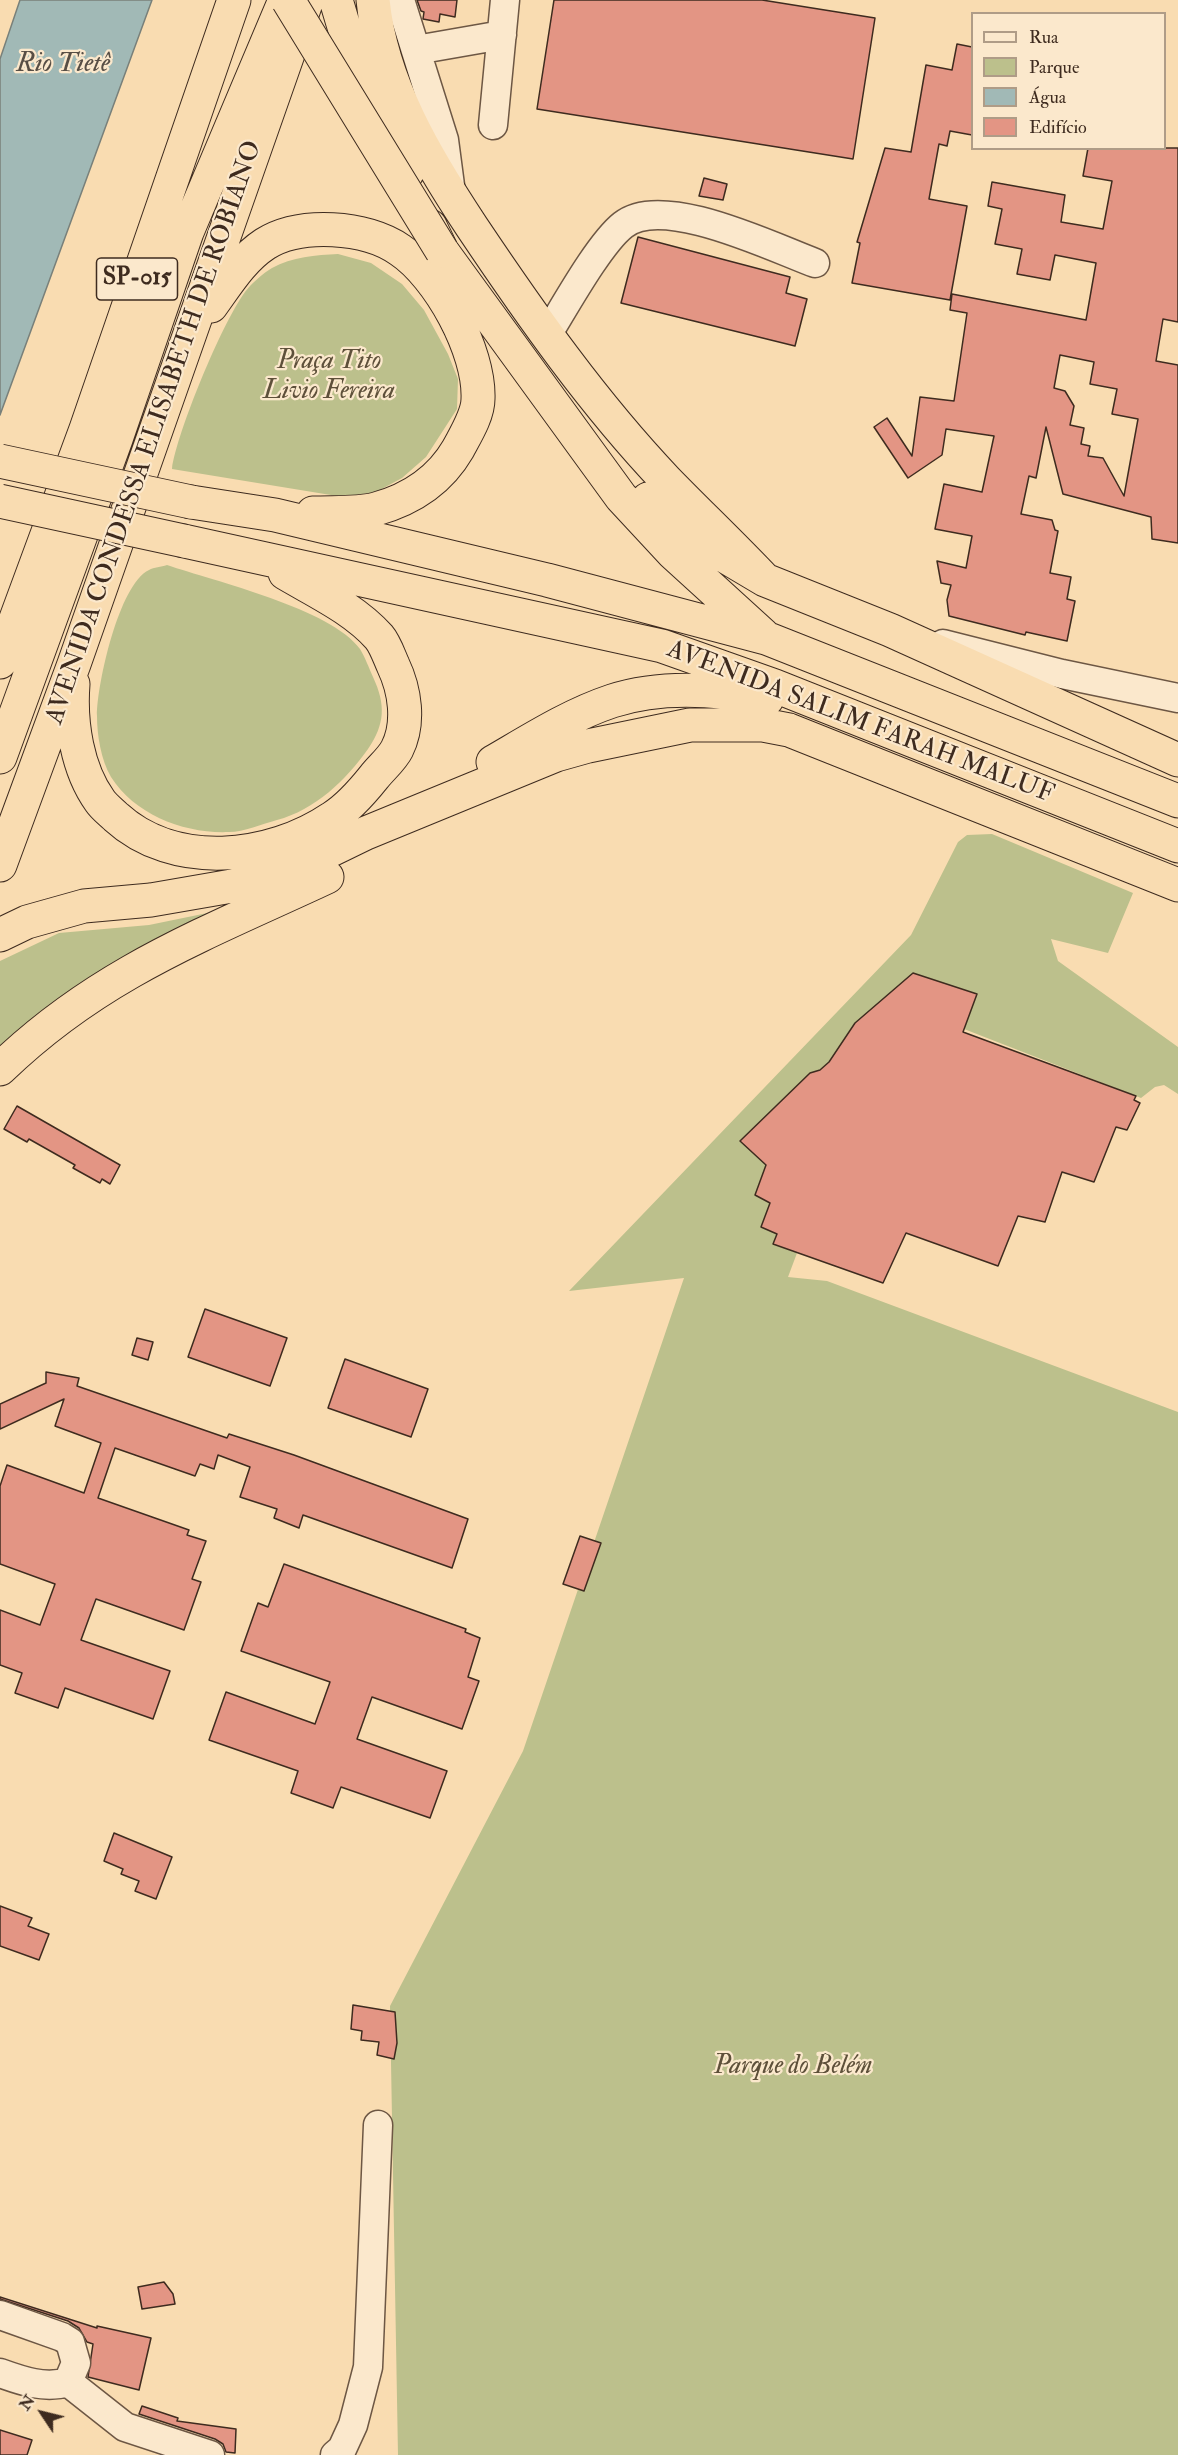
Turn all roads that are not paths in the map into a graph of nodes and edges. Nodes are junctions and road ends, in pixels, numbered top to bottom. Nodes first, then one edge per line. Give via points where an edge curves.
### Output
1 (234, 0) edge
2 (254, 0) edge
3 (286, 0) edge
4 (307, 0) edge
5 (336, 0) edge
6 (373, 0) edge
7 (400, 0) edge
8 (505, 0) edge
9 (502, 35) junction
10 (416, 50) junction
11 (493, 125) dead end
12 (451, 195) junction
13 (187, 232) junction
14 (442, 251) junction
15 (815, 263) dead end
16 (191, 334) junction
17 (547, 334) junction
18 (569, 428) junction
19 (0, 461) edge
20 (0, 501) edge
21 (275, 516) junction
22 (263, 559) junction
23 (765, 580) junction
24 (890, 630) junction
25 (766, 638) junction
26 (0, 662) edge
27 (74, 664) junction
28 (1178, 698) edge
29 (854, 718) junction
30 (626, 740) junction
31 (0, 757) edge
32 (1178, 760) edge
33 (1171, 796) edge
34 (1128, 826) junction
35 (353, 840) junction
36 (1178, 846) edge
37 (0, 865) edge
38 (1178, 874) edge
39 (1178, 885) edge
40 (0, 936) edge
41 (0, 1069) edge
42 (378, 2125) dead end
43 (0, 2315) edge
44 (0, 2373) edge
45 (68, 2382) junction
46 (210, 2455) edge
47 (334, 2455) edge

1 - 26 highway, SP-015 via 86,429
2 - 13 highway, SP-015 via 189,192
3 - 13 highway
3 - 14 highway, bridge
4 - 16 highway, AVENIDA CONDESSA ELISABETH DE ROBIANO
5 - 14 highway, bridge via 350,47
6 - 12 highway via 386,61 407,117
7 - 10 street
8 - 9 street
9 - 10 street
9 - 11 street
10 - 12 street via 444,140
12 - 17 highway
13 - 31 highway, SP-015
14 - 18 highway
15 - 17 street via 702,220 640,216 623,225 605,245
16 - 21 highway via 240,266 265,244 312,229 371,237 399,249 422,269 458,321 474,359 478,400 469,430 447,468 417,492 373,510
16 - 27 highway, AVENIDA CONDESSA ELISABETH DE ROBIANO
17 - 23 highway via 651,463
18 - 23 highway via 690,536
18 - 25 highway via 621,497 673,553
19 - 21 highway, bridge
20 - 22 highway, AVENIDA SALIM FARAH MALUF, bridge
21 - 25 highway via 547,580
22 - 27 highway via 352,613 380,638 401,682 405,714 397,748 362,792 332,819 276,845 230,853 192,853 152,841 127,827 101,803 84,772 73,712
22 - 29 highway, AVENIDA SALIM FARAH MALUF via 662,646
23 - 24 highway
24 - 28 street via 1062,674
24 - 32 highway
25 - 33 highway
27 - 37 highway, AVENIDA CONDESSA ELISABETH DE ROBIANO
29 - 34 highway, AVENIDA SALIM FARAH MALUF
29 - 35 highway via 740,694 697,690 656,692 612,701 553,728
30 - 35 highway via 556,755
30 - 39 highway, AVENIDA SALIM FARAH MALUF via 690,725 763,725 789,730
30 - 41 highway via 183,942 65,1013
34 - 36 highway, AVENIDA SALIM FARAH MALUF
34 - 38 highway
35 - 40 highway via 255,882 152,900 84,906 27,922
42 - 47 street via 368,2367 353,2426 342,2449
43 - 45 street via 70,2342 76,2363
44 - 45 street via 54,2386
45 - 46 street via 125,2427

